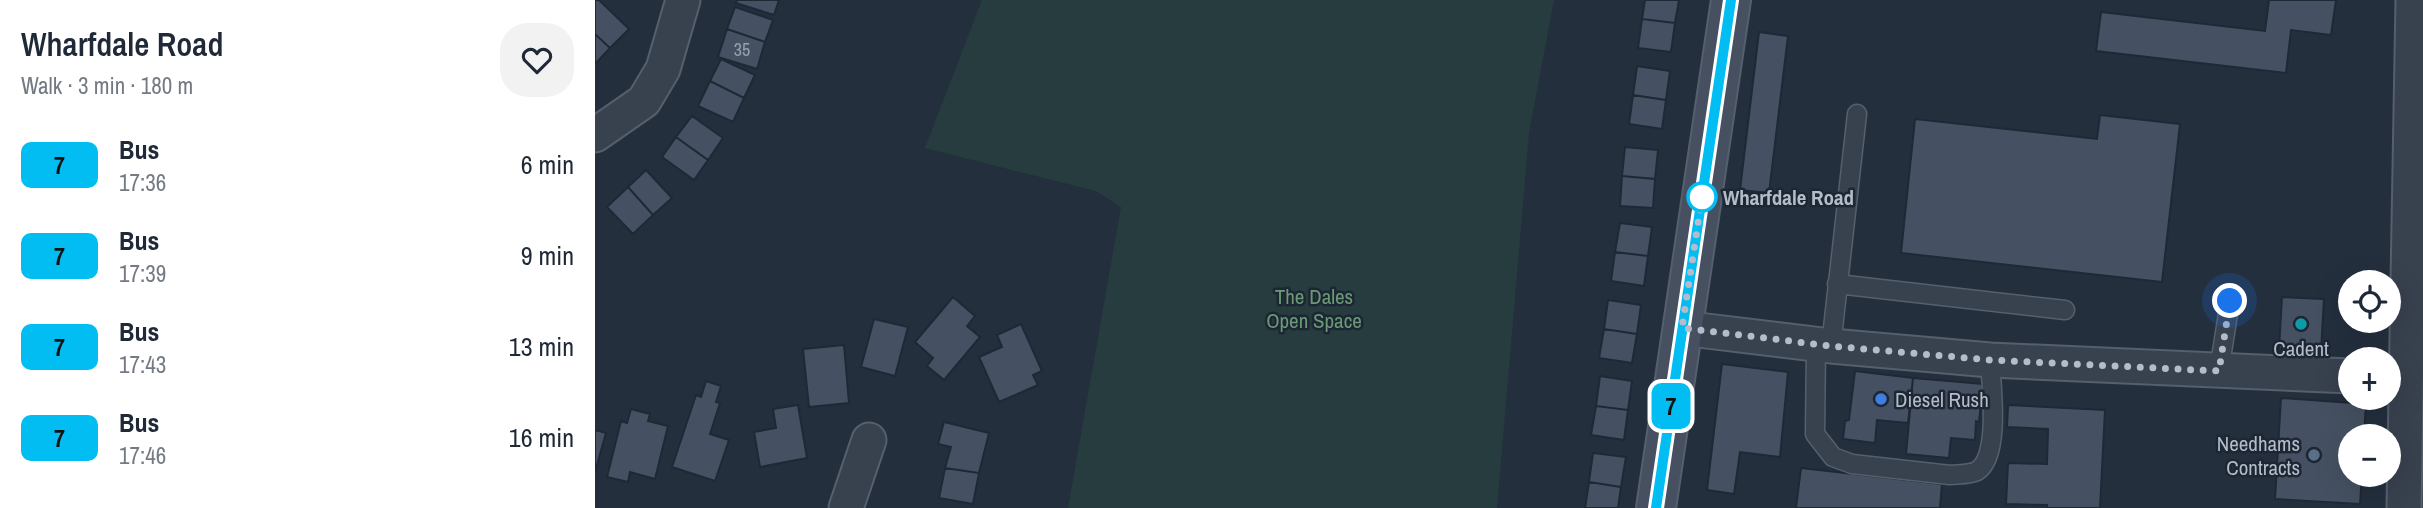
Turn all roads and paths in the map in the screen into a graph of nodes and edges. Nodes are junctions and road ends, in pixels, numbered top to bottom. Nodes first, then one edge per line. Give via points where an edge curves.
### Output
1 (684, 0) edge
2 (1731, 0) edge
3 (2413, 0) edge
4 (1857, 114) dead end
5 (595, 135) edge
6 (2416, 170) edge
7 (1836, 284) junction
8 (2230, 301) dead end
9 (2065, 310) dead end
10 (1682, 328) junction
11 (1823, 345) junction
12 (2401, 347) edge
13 (1990, 360) junction
14 (2219, 371) junction
15 (2338, 376) edge
16 (2399, 410) edge
17 (869, 440) dead end
18 (846, 508) edge
19 (1656, 508) edge
20 (2403, 508) edge

1 - 5 street via 663,69 644,101
2 - 10 street
3 - 6 street
4 - 7 lane
6 - 12 street
7 - 9 lane
7 - 11 lane
8 - 14 lane
10 - 11 street
10 - 19 street
11 - 13 street
11 - 13 lane via 1815,434 1833,457 1852,464 1950,475 1978,470 1987,457 1993,404
13 - 14 street
14 - 15 street
16 - 20 street
17 - 18 street

